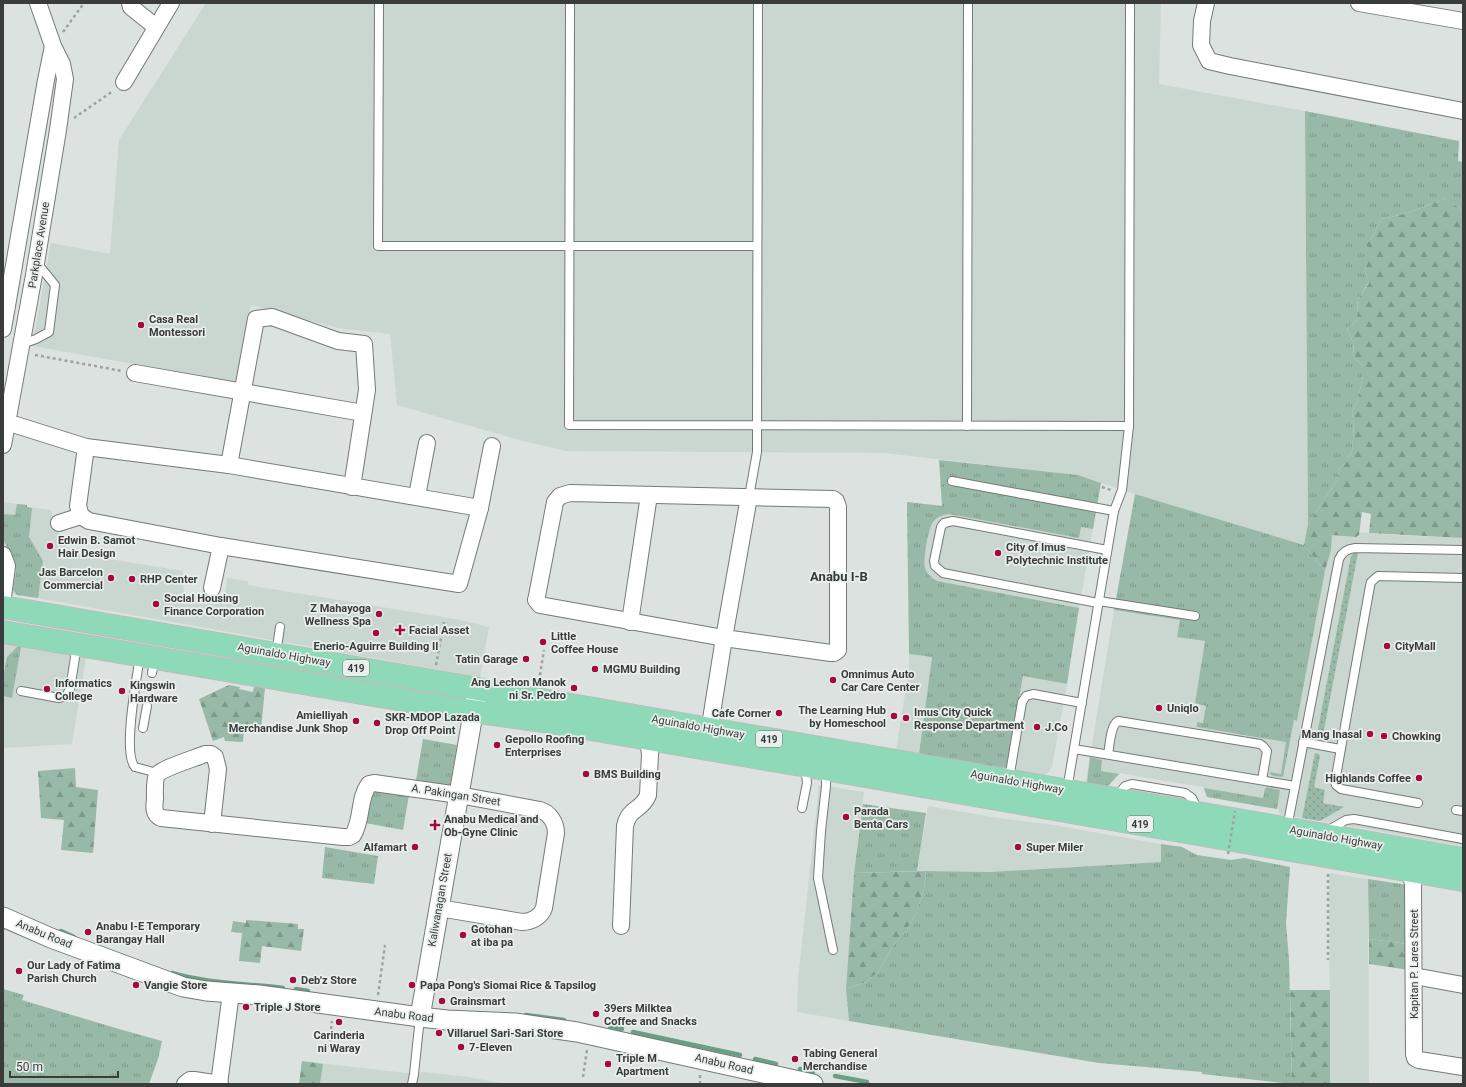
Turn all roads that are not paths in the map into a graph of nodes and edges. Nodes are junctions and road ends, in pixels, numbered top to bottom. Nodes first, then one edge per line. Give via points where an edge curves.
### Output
1 (38, 3) edge
2 (130, 3) edge
3 (171, 3) edge
4 (379, 3) edge
5 (570, 3) edge
6 (758, 3) edge
7 (968, 3) edge
8 (1130, 3) edge
9 (1206, 3) edge
10 (1359, 3) edge
11 (1463, 21) edge
12 (156, 27) junction
13 (53, 46) junction
14 (124, 82) road end
15 (1463, 111) edge
16 (569, 246) junction
17 (758, 246) junction
18 (35, 268) junction
19 (8, 270) edge
20 (3, 328) edge
21 (21, 348) junction
22 (135, 373) road end
23 (242, 392) junction
24 (363, 412) junction
25 (5, 423) edge
26 (757, 426) junction
27 (967, 426) junction
28 (1129, 426) junction
29 (428, 442) dead end
30 (3, 445) edge
31 (492, 446) dead end
32 (86, 447) junction
33 (229, 465) junction
34 (952, 481) dead end
35 (352, 487) junction
36 (648, 495) junction
37 (416, 496) junction
38 (749, 498) junction
39 (480, 508) junction
40 (1114, 511) junction
41 (80, 516) junction
42 (59, 523) dead end
43 (221, 546) junction
44 (1107, 550) junction
45 (1463, 550) edge
46 (3, 555) edge
47 (1463, 578) edge
48 (212, 588) dead end
49 (3, 597) edge
50 (1098, 602) junction
51 (3, 607) edge
52 (1196, 616) dead end
53 (630, 622) junction
54 (280, 627) dead end
55 (3, 632) edge
56 (724, 638) junction
57 (77, 644) junction
58 (276, 654) junction
59 (149, 662) junction
60 (478, 689) junction
61 (20, 691) dead end
62 (1082, 703) junction
63 (147, 706) dead end
64 (546, 711) junction
65 (473, 712) junction
66 (143, 728) dead end
67 (648, 739) junction
68 (708, 739) junction
69 (1303, 742) junction
70 (1074, 749) junction
71 (1340, 749) junction
72 (1108, 754) junction
73 (820, 761) junction
74 (158, 775) junction
75 (1262, 780) junction
76 (1009, 781) junction
77 (1295, 786) junction
78 (1067, 791) junction
79 (458, 795) junction
80 (1418, 803) dead end
81 (802, 808) dead end
82 (212, 824) junction
83 (1319, 835) junction
84 (1284, 839) junction
85 (1463, 839) edge
86 (1463, 859) edge
87 (1410, 870) junction
88 (1463, 880) edge
89 (439, 908) junction
90 (3, 917) edge
91 (621, 926) dead end
92 (833, 950) dead end
93 (1414, 976) junction
94 (1463, 985) edge
95 (231, 993) junction
96 (420, 1017) junction
97 (1463, 1067) edge
98 (414, 1074) junction
99 (185, 1084) edge
100 (219, 1084) edge
101 (412, 1084) edge
102 (419, 1084) edge
103 (814, 1084) edge

1 - 13 street, Parkplace Avenue
2 - 12 street via 131,7
3 - 12 street
4 - 16 lane via 378,246
5 - 16 lane
6 - 17 lane
7 - 27 lane
8 - 28 lane
9 - 15 street via 1201,45 1209,61
10 - 11 street
12 - 14 street
13 - 18 street, Parkplace Avenue via 62,64 65,79
13 - 19 street, Parkplace Avenue
16 - 17 lane
16 - 26 lane via 569,425
17 - 26 lane
18 - 19 street
18 - 21 street, Parkplace Avenue
18 - 21 lane via 55,285 48,332
19 - 20 street, Parkplace Avenue
21 - 25 street, Parkplace Avenue
22 - 23 street
23 - 24 street
23 - 24 street via 256,318 272,316 338,341 364,344 367,390
23 - 33 street
24 - 35 street
25 - 30 street, Parkplace Avenue
25 - 32 street
26 - 27 lane
26 - 38 lane
27 - 28 lane
28 - 40 lane via 1122,490
29 - 37 street
31 - 39 street
32 - 33 street
32 - 41 street via 78,506
33 - 35 street
34 - 40 lane
35 - 37 street
36 - 38 street
36 - 53 street
36 - 53 street via 570,493 560,496 554,505 537,596 537,603 542,606
37 - 39 street
38 - 56 street
38 - 56 street via 833,499 837,504 839,648 837,652 831,653
39 - 43 street via 459,584
40 - 44 lane
41 - 42 street
41 - 43 street via 89,521
43 - 48 street
44 - 50 lane
44 - 50 lane via 952,521 944,523 941,527 934,562 943,573
45 - 69 lane via 1351,548 1343,552 1339,559
46 - 49 street via 7,566
47 - 71 lane via 1378,576 1371,582
50 - 52 lane
50 - 62 lane
51 - 58 highway, Aguinaldo Highway / 419
53 - 56 street
54 - 58 lane
55 - 57 highway, Aguinaldo Highway / 419
56 - 68 street
57 - 59 highway, Aguinaldo Highway / 419
57 - 61 lane via 70,689 66,696 59,698
58 - 60 highway, Aguinaldo Highway / 419
59 - 65 highway, Aguinaldo Highway / 419
59 - 74 lane via 130,724 129,745 131,760 135,767
60 - 64 highway, Aguinaldo Highway / 419
60 - 65 street, Kaliwanagan Street
62 - 70 lane
62 - 76 lane via 1033,694 1026,696 1022,702
63 - 66 lane
64 - 65 highway, Aguinaldo Highway / 419
64 - 67 highway, Aguinaldo Highway / 419
64 - 68 highway, Aguinaldo Highway / 419
65 - 79 street, Kaliwanagan Street
67 - 68 highway, Aguinaldo Highway / 419
67 - 91 street via 648,795 646,802 630,814 625,826
68 - 73 highway, Aguinaldo Highway / 419
69 - 71 lane
69 - 77 lane
70 - 72 lane
70 - 78 lane
71 - 80 lane via 1335,782 1338,787
72 - 75 lane
72 - 75 lane via 1113,727 1118,721 1260,744 1266,751
73 - 76 highway, Aguinaldo Highway / 419
73 - 81 lane via 807,783
73 - 84 highway, Aguinaldo Highway / 419
73 - 92 lane via 826,786 818,878
74 - 82 street via 154,808 157,816
74 - 82 street via 205,754 215,757 218,769
75 - 77 lane
76 - 78 highway, Aguinaldo Highway / 419
77 - 84 lane
78 - 84 highway, Aguinaldo Highway / 419 via 1200,814
79 - 82 street, A. Pakingan Street via 380,783 369,784 364,793 356,831 349,837
79 - 89 street, Kaliwanagan Street
79 - 89 street, A. Pakingan Street via 540,810 551,818 556,833 544,908 529,922
83 - 84 highway, Aguinaldo Highway / 419
83 - 85 lane via 1346,820 1354,819
83 - 86 highway, Aguinaldo Highway / 419
84 - 87 highway, Aguinaldo Highway / 419
87 - 88 highway, Aguinaldo Highway / 419
87 - 93 street, Kapitan P. Lares Street via 1413,884
89 - 96 street, Kaliwanagan Street
90 - 95 street, Anabu Road via 51,938 177,985
93 - 94 street
93 - 97 street, Kapitan P. Lares Street via 1416,1058
95 - 96 street, Anabu Road
95 - 100 street
96 - 98 lane
96 - 103 street, Anabu Road via 515,1023 577,1032
98 - 101 lane
98 - 102 lane
99 - 100 street via 190,1080

